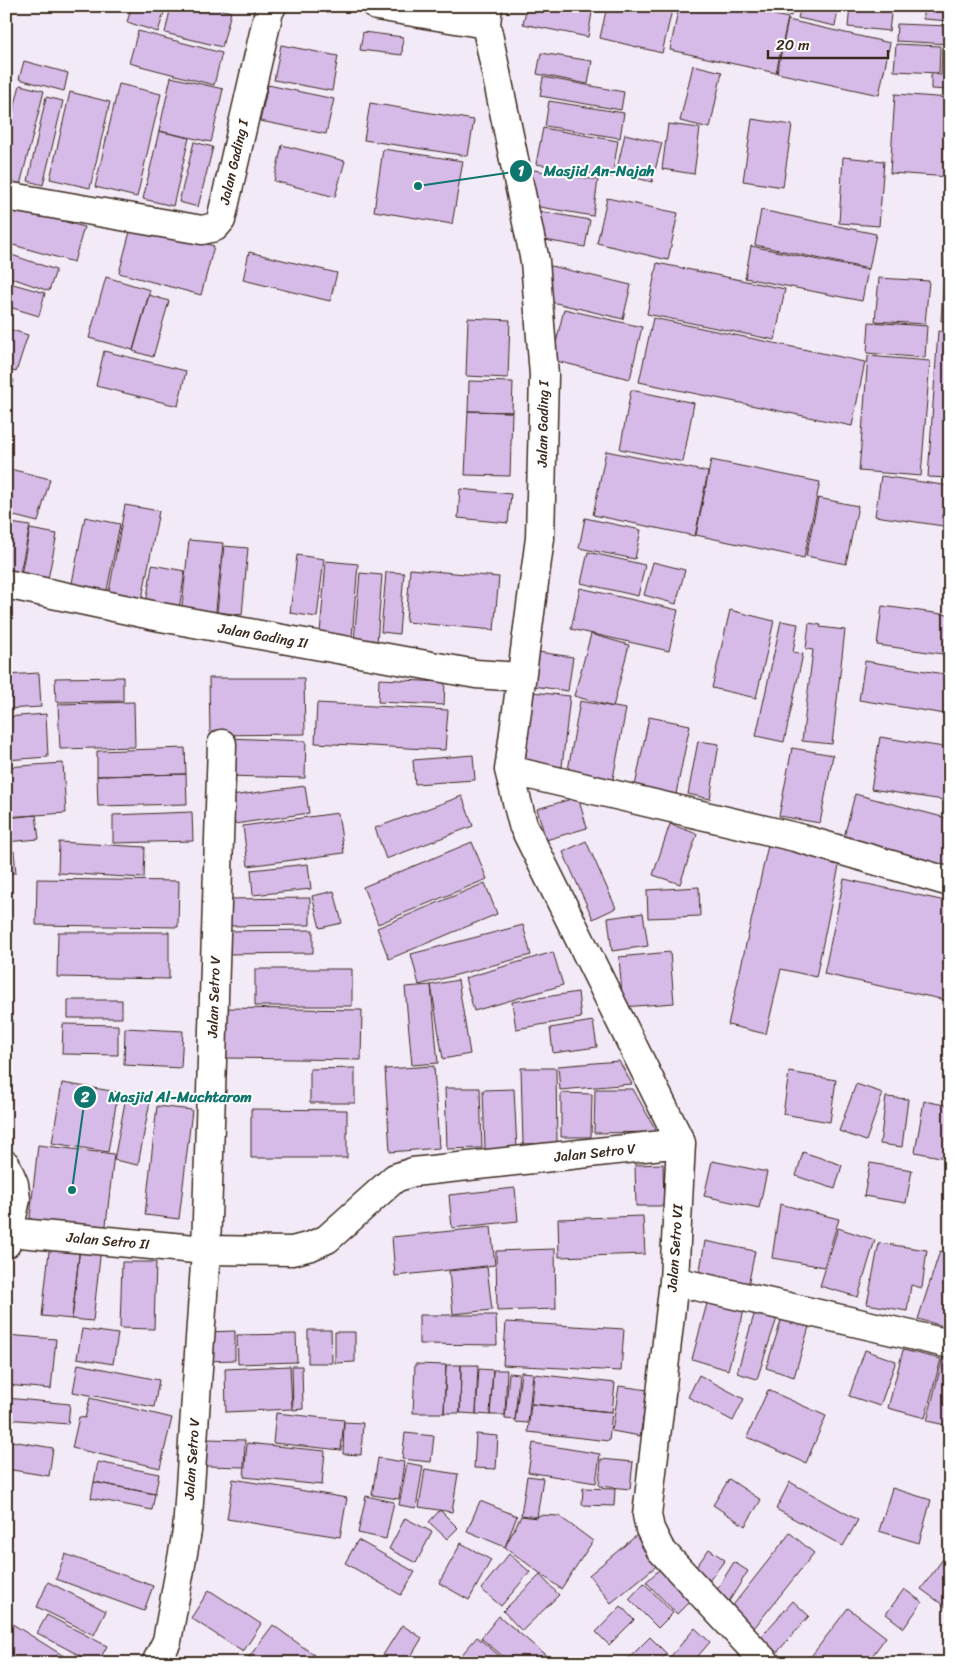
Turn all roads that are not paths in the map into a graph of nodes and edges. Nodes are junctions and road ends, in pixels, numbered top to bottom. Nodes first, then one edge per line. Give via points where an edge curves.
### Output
1 (272, 6) edge
2 (377, 6) edge
3 (487, 15) edge
4 (6, 196) edge
5 (6, 584) edge
6 (521, 677) junction
7 (222, 744) dead end
8 (509, 770) junction
9 (523, 825) joint
10 (950, 882) edge
11 (681, 1144) junction
12 (6, 1165) edge
13 (8, 1238) edge
14 (206, 1250) junction
15 (674, 1281) junction
16 (950, 1344) edge
17 (156, 1663) edge
18 (766, 1663) edge

1 - 4 street, Jalan Gading I via 221,220 215,226 202,230
2 - 3 street, Jalan Gading I
3 - 6 street, Jalan Gading I via 535,261 544,375 540,538
5 - 6 street, Jalan Gading II via 161,617 476,674
6 - 8 street, Jalan Gading I
7 - 14 street, Jalan Setro V
8 - 9 street, Jalan Gading I
8 - 10 street via 795,836
9 - 11 street, Jalan Setro VI
11 - 14 street, Jalan Setro V via 413,1172 394,1178 327,1239 311,1246 292,1251
11 - 15 street, Jalan Setro VI
12 - 13 street, Jalan Setro II via 16,1199
13 - 14 street, Jalan Setro II
14 - 17 street, Jalan Setro V via 187,1530 167,1641
15 - 16 street
15 - 18 street, Jalan Setro VI via 647,1515 650,1529 660,1549

